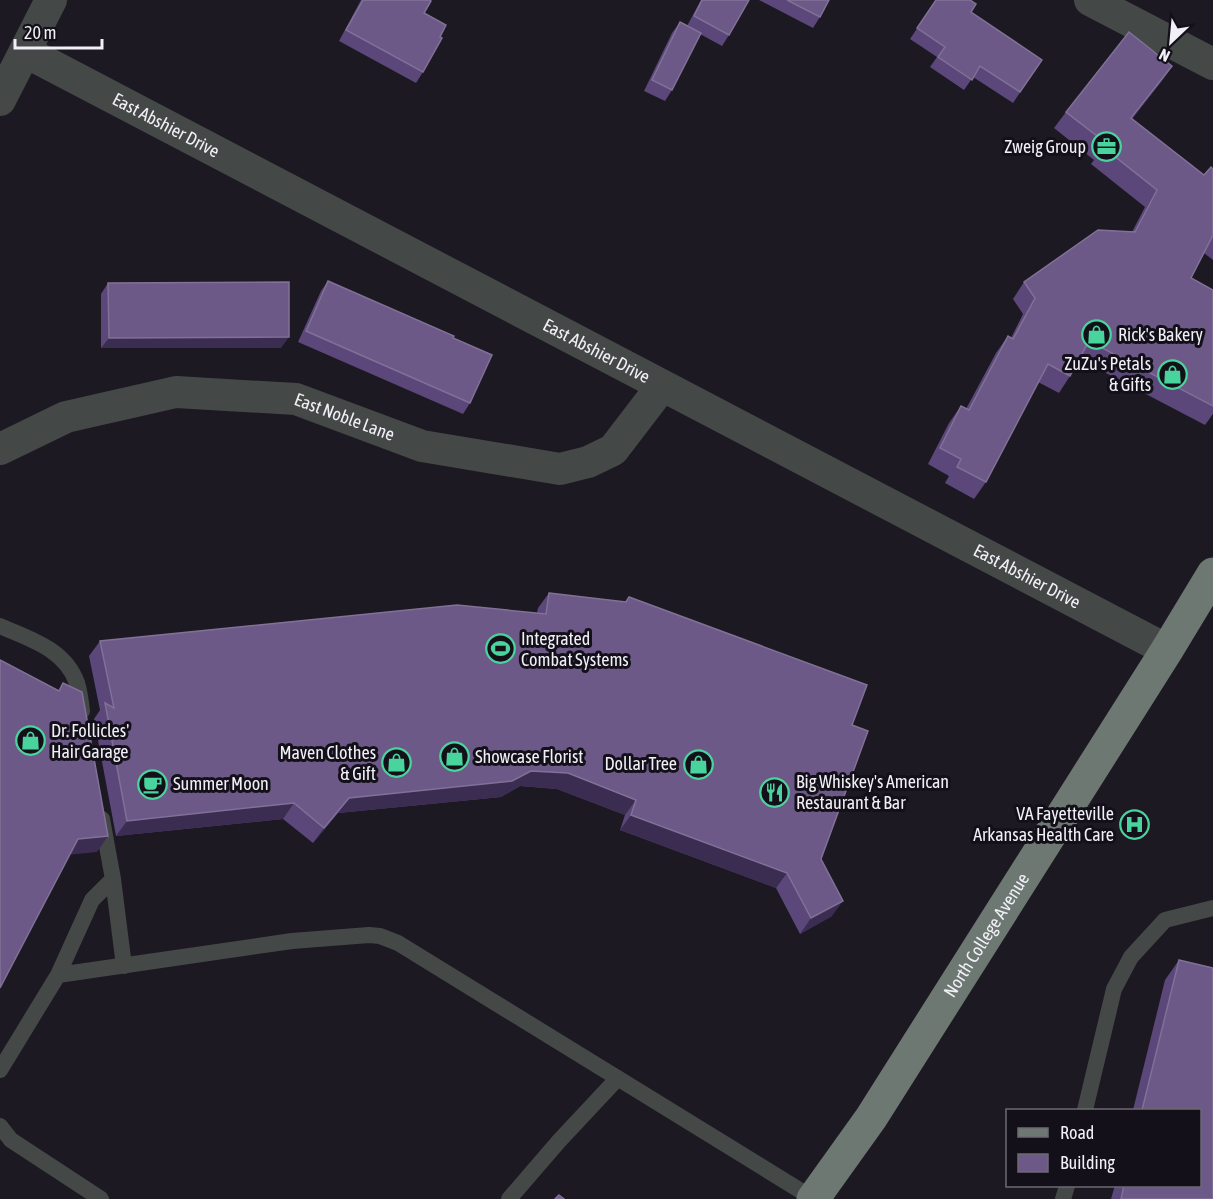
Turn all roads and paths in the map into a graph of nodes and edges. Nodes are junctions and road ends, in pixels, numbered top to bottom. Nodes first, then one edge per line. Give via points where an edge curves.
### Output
1 (51, 0) edge
2 (1090, 0) edge
3 (26, 52) junction
4 (1213, 64) edge
5 (0, 100) edge
6 (662, 386) junction
7 (0, 449) edge
8 (1213, 574) edge
9 (0, 626) edge
10 (1167, 650) junction
11 (86, 729) edge
12 (98, 798) edge
13 (113, 879) junction
14 (1213, 908) edge
15 (124, 966) junction
16 (58, 975) junction
17 (0, 1070) edge
18 (618, 1078) junction
19 (1085, 1109) edge
20 (0, 1126) edge
21 (101, 1199) edge
22 (509, 1199) edge
23 (814, 1199) edge

1 - 3 street
2 - 4 street
3 - 5 street
3 - 6 street, East Abshier Drive
6 - 7 street, East Noble Lane via 613,450 560,469 422,446 296,399 176,392 66,417
6 - 10 street, East Abshier Drive
8 - 10 main road, North College Avenue
9 - 11 lane via 49,648 67,664 77,683
10 - 23 main road, North College Avenue via 871,1118
12 - 13 lane
13 - 15 lane
13 - 16 lane via 92,900
14 - 19 lane via 1165,920 1131,957 1114,989
15 - 16 lane
15 - 18 lane via 292,941 380,936 398,943
16 - 17 lane
18 - 22 lane
18 - 23 lane
20 - 21 lane via 11,1140

